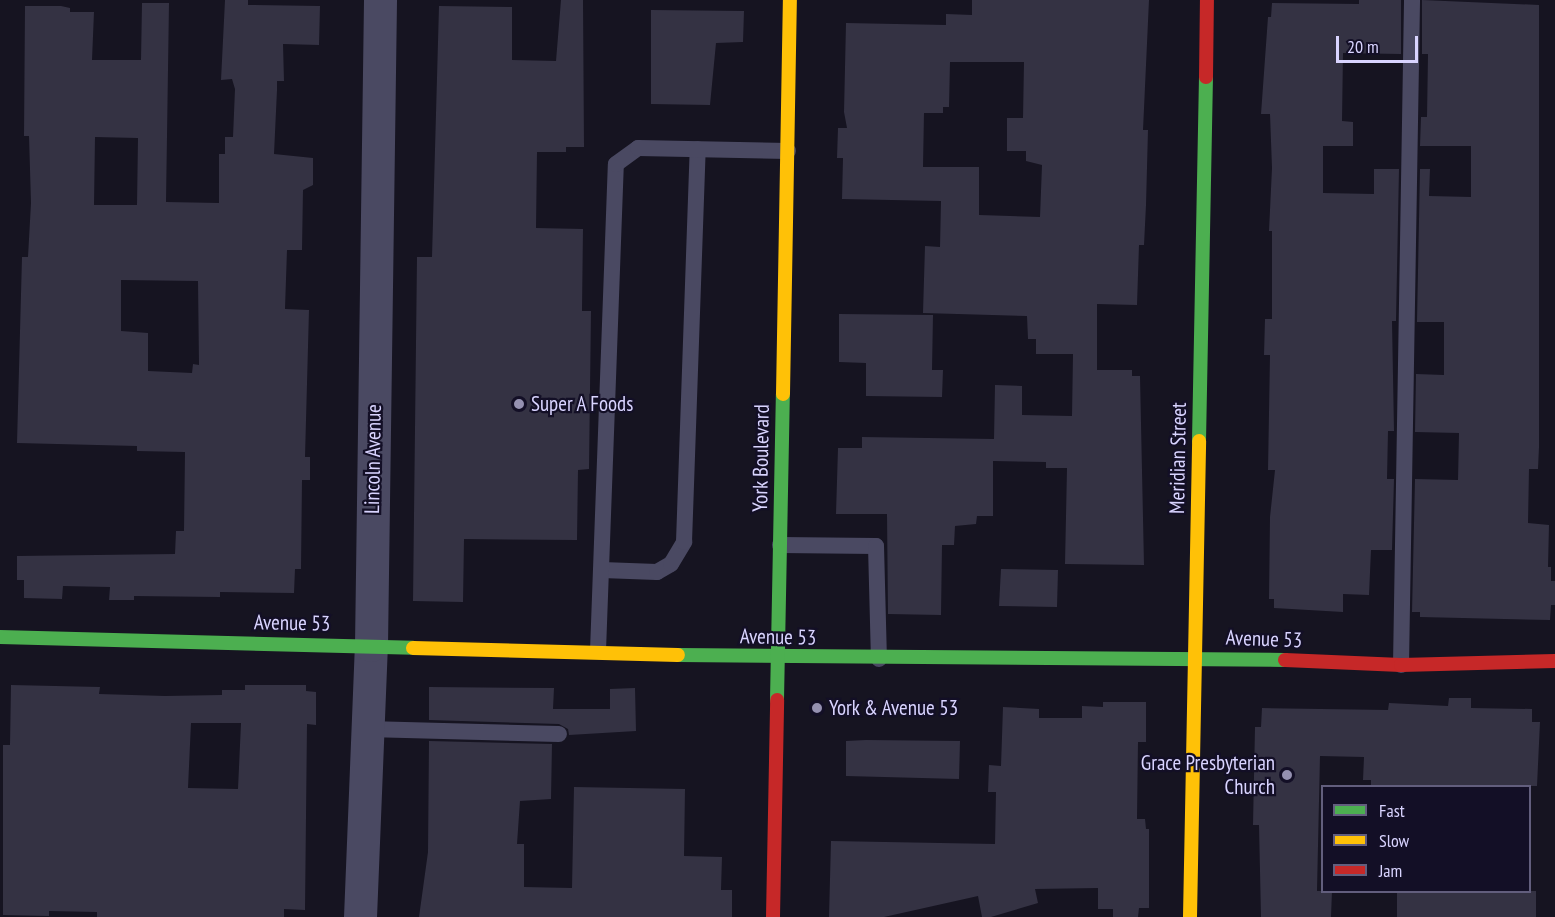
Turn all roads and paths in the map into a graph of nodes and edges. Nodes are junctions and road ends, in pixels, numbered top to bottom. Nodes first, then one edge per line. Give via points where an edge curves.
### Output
1 (380, 0) edge
2 (790, 0) edge
3 (1207, 0) edge
4 (1412, 0) edge
5 (698, 149) junction
6 (788, 151) junction
7 (780, 545) junction
8 (602, 570) junction
9 (0, 637) edge
10 (371, 645) junction
11 (598, 651) junction
12 (1195, 657) junction
13 (778, 658) junction
14 (879, 659) junction
15 (1555, 661) edge
16 (1401, 665) junction
17 (367, 729) junction
18 (559, 734) dead end
19 (360, 917) edge
20 (773, 917) edge
21 (1190, 917) edge

1 - 10 street, Lincoln Avenue
2 - 6 street, York Boulevard
3 - 12 street, Meridian Street
4 - 16 lane
5 - 6 lane
5 - 8 lane via 684,542 671,564 657,572
5 - 8 lane via 638,148 624,156 613,174
6 - 7 street, York Boulevard
7 - 13 street, York Boulevard
7 - 14 lane via 876,546
8 - 11 lane
9 - 10 street, Avenue 53
10 - 11 street, Avenue 53
10 - 17 street, Lincoln Avenue
11 - 13 street, Avenue 53
12 - 14 street, Avenue 53
12 - 16 street, Avenue 53
12 - 21 street, Meridian Street
13 - 14 street, Avenue 53
13 - 20 street, York Boulevard
15 - 16 street, Avenue 53
17 - 18 lane
17 - 19 street, Lincoln Avenue

